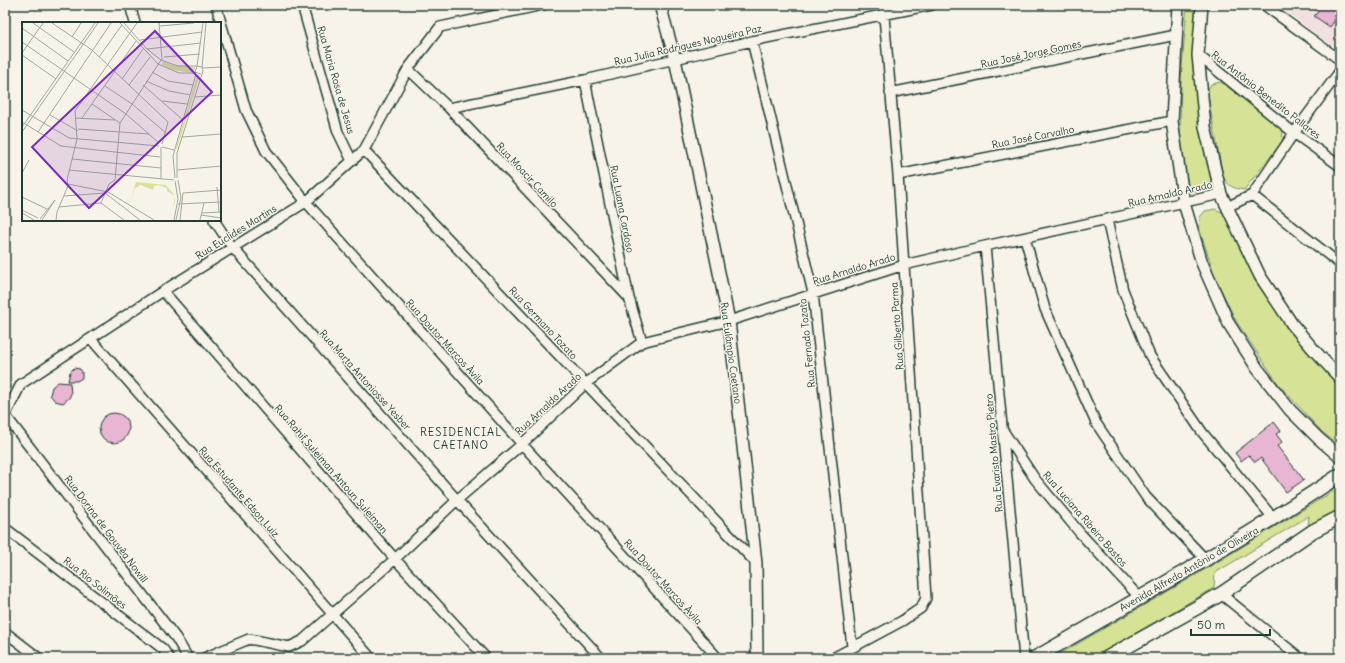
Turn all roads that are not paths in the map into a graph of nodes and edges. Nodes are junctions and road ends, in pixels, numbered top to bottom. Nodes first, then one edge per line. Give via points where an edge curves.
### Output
1 (130, 5) edge
2 (216, 5) edge
3 (302, 5) edge
4 (543, 5) edge
5 (660, 5) edge
6 (883, 5) edge
7 (932, 5) edge
8 (1178, 5) edge
9 (1202, 5) edge
10 (1264, 5) edge
11 (883, 15) junction
12 (135, 22) edge
13 (221, 22) edge
14 (221, 22) edge
15 (1176, 35) junction
16 (752, 41) junction
17 (1198, 55) junction
18 (674, 59) junction
19 (1340, 60) edge
20 (408, 69) junction
21 (1340, 71) edge
22 (585, 80) junction
23 (890, 94) junction
24 (449, 108) junction
25 (1172, 121) junction
26 (1294, 132) junction
27 (364, 150) junction
28 (352, 161) junction
29 (1340, 166) edge
30 (898, 175) junction
31 (1221, 194) junction
32 (1252, 195) junction
33 (306, 202) junction
34 (1184, 203) junction
35 (1227, 207) junction
36 (1107, 220) junction
37 (215, 221) edge
38 (1025, 238) junction
39 (985, 246) junction
40 (232, 247) junction
41 (1340, 264) edge
42 (904, 265) junction
43 (162, 291) junction
44 (813, 293) junction
45 (628, 298) junction
46 (729, 321) junction
47 (91, 339) junction
48 (642, 342) junction
49 (1340, 378) edge
50 (585, 384) junction
51 (5, 415) edge
52 (1003, 431) junction
53 (522, 444) junction
54 (1340, 457) edge
55 (1340, 475) edge
56 (457, 500) junction
57 (1340, 516) edge
58 (1274, 519) junction
59 (5, 528) edge
60 (395, 559) junction
61 (1206, 560) junction
62 (756, 563) junction
63 (1221, 594) junction
64 (1140, 598) junction
65 (332, 615) junction
66 (5, 632) edge
67 (852, 647) junction
68 (39, 658) edge
69 (169, 658) edge
70 (188, 658) edge
71 (204, 658) edge
72 (371, 658) edge
73 (486, 658) edge
74 (601, 658) edge
75 (718, 658) edge
76 (757, 658) edge
77 (832, 658) edge
78 (1024, 658) edge
79 (1035, 658) edge
80 (1107, 658) edge
81 (1300, 658) edge

1 - 12 street
2 - 13 street, Rua Doutor Marcos Àvila
3 - 28 street, Rua Maria Rosa de Jesus via 338,132
4 - 20 street, Rua Euclides Martins via 440,28
5 - 18 street, Rua Eulâmpio Caetano
6 - 11 street, Rua Gilberto Parma
7 - 11 street, Rua Julia Rodrigues Nogueira Paz
8 - 15 street
9 - 17 street
10 - 19 street
11 - 16 street, Rua Julia Rodrigues Nogueira Paz
11 - 23 street, Rua Gilberto Parma
14 - 33 street, Rua Doutor Marcos Àvila via 246,110 266,151
15 - 23 street, Rua José Jorge Gomes
15 - 25 street
16 - 18 street, Rua Julia Rodrigues Nogueira Paz
16 - 44 street, Rua Fernado Tozato
17 - 26 street, Rua Antônio Benedito Pallares
17 - 31 street via 1205,127
18 - 22 street, Rua Julia Rodrigues Nogueira Paz
18 - 46 street, Rua Eulâmpio Caetano
20 - 24 street, Rua Moacir Camilo
20 - 27 street, Rua Euclides Martins
21 - 26 street
22 - 24 street, Rua Julia Rodrigues Nogueira Paz
22 - 45 street, Rua Luana Cardoso
23 - 30 street, Rua Gilberto Parma
24 - 45 street, Rua Moacir Camilo
25 - 30 street, Rua José Carvalho
25 - 34 street
26 - 29 street, Rua Antônio Benedito Pallares
26 - 32 street
27 - 28 street, Rua Euclides Martins
27 - 50 street, Rua Germano Tozato
28 - 33 street, Rua Euclides Martins
30 - 42 street, Rua Gilberto Parma
31 - 34 street, Rua Arnaldo Arado
31 - 35 street
32 - 35 street
32 - 41 street
33 - 40 street, Rua Euclides Martins
33 - 53 street, Rua Doutor Marcos Àvila
34 - 36 street, Rua Arnaldo Arado
34 - 54 street via 1202,263 1229,324 1257,368 1290,410
35 - 49 street via 1260,276 1301,334
36 - 38 street, Rua Arnaldo Arado
36 - 58 street via 1122,290 1150,356 1202,432
37 - 40 street, Rua Marta Antoniosse Yesber
38 - 39 street, Rua Arnaldo Arado
38 - 61 street via 1045,309 1096,423 1146,497
39 - 42 street, Rua Arnaldo Arado
39 - 52 street, Rua Evaristo Mastro Pietro
40 - 43 street, Rua Euclides Martins
40 - 56 street, Rua Marta Antoniosse Yesber
42 - 44 street, Rua Arnaldo Arado
42 - 67 street, Rua Gilberto Parma via 926,598 921,608 902,621
43 - 47 street, Rua Euclides Martins
43 - 60 street, Rua Rahif Suleiman Antoun Suleiman
44 - 46 street, Rua Arnaldo Arado
44 - 67 street, Rua Fernado Tozato
45 - 48 street, Rua Luana Cardoso
46 - 48 street, Rua Arnaldo Arado
46 - 62 street, Rua Eulâmpio Caetano
47 - 51 street, Rua Euclides Martins via 21,384
47 - 65 street, Rua Estudante Edson Luiz
48 - 50 street, Rua Arnaldo Arado
50 - 53 street, Rua Arnaldo Arado
50 - 62 street, Rua Germano Tozato
51 - 70 street, Rua Dorina de Gouvêa Nowill via 176,638
52 - 64 street, Rua Luciana Ribeiro Bastos via 1036,479 1080,533
52 - 78 street, Rua Evaristo Mastro Pietro
53 - 56 street, Rua Arnaldo Arado
53 - 75 street, Rua Doutor Marcos Àvila
55 - 58 main road, Avenida Alfredo Antônio de Oliveira
56 - 60 street, Rua Arnaldo Arado
56 - 74 street, Rua Marta Antoniosse Yesber
57 - 63 main road via 1313,530
58 - 61 main road, Avenida Alfredo Antônio de Oliveira
59 - 69 street, Rua Rio Solimões via 163,649
60 - 65 street, Rua Arnaldo Arado
60 - 73 street, Rua Rahif Suleiman Antoun Suleiman
61 - 64 main road, Avenida Alfredo Antônio de Oliveira
62 - 76 street, Rua Eulâmpio Caetano
63 - 80 main road
63 - 81 street
64 - 79 main road, Avenida Alfredo Antônio de Oliveira
65 - 71 street, Rua Arnaldo Arado via 302,641 289,647 249,639
65 - 72 street, Rua Estudante Edson Luiz
66 - 68 street
67 - 77 street

